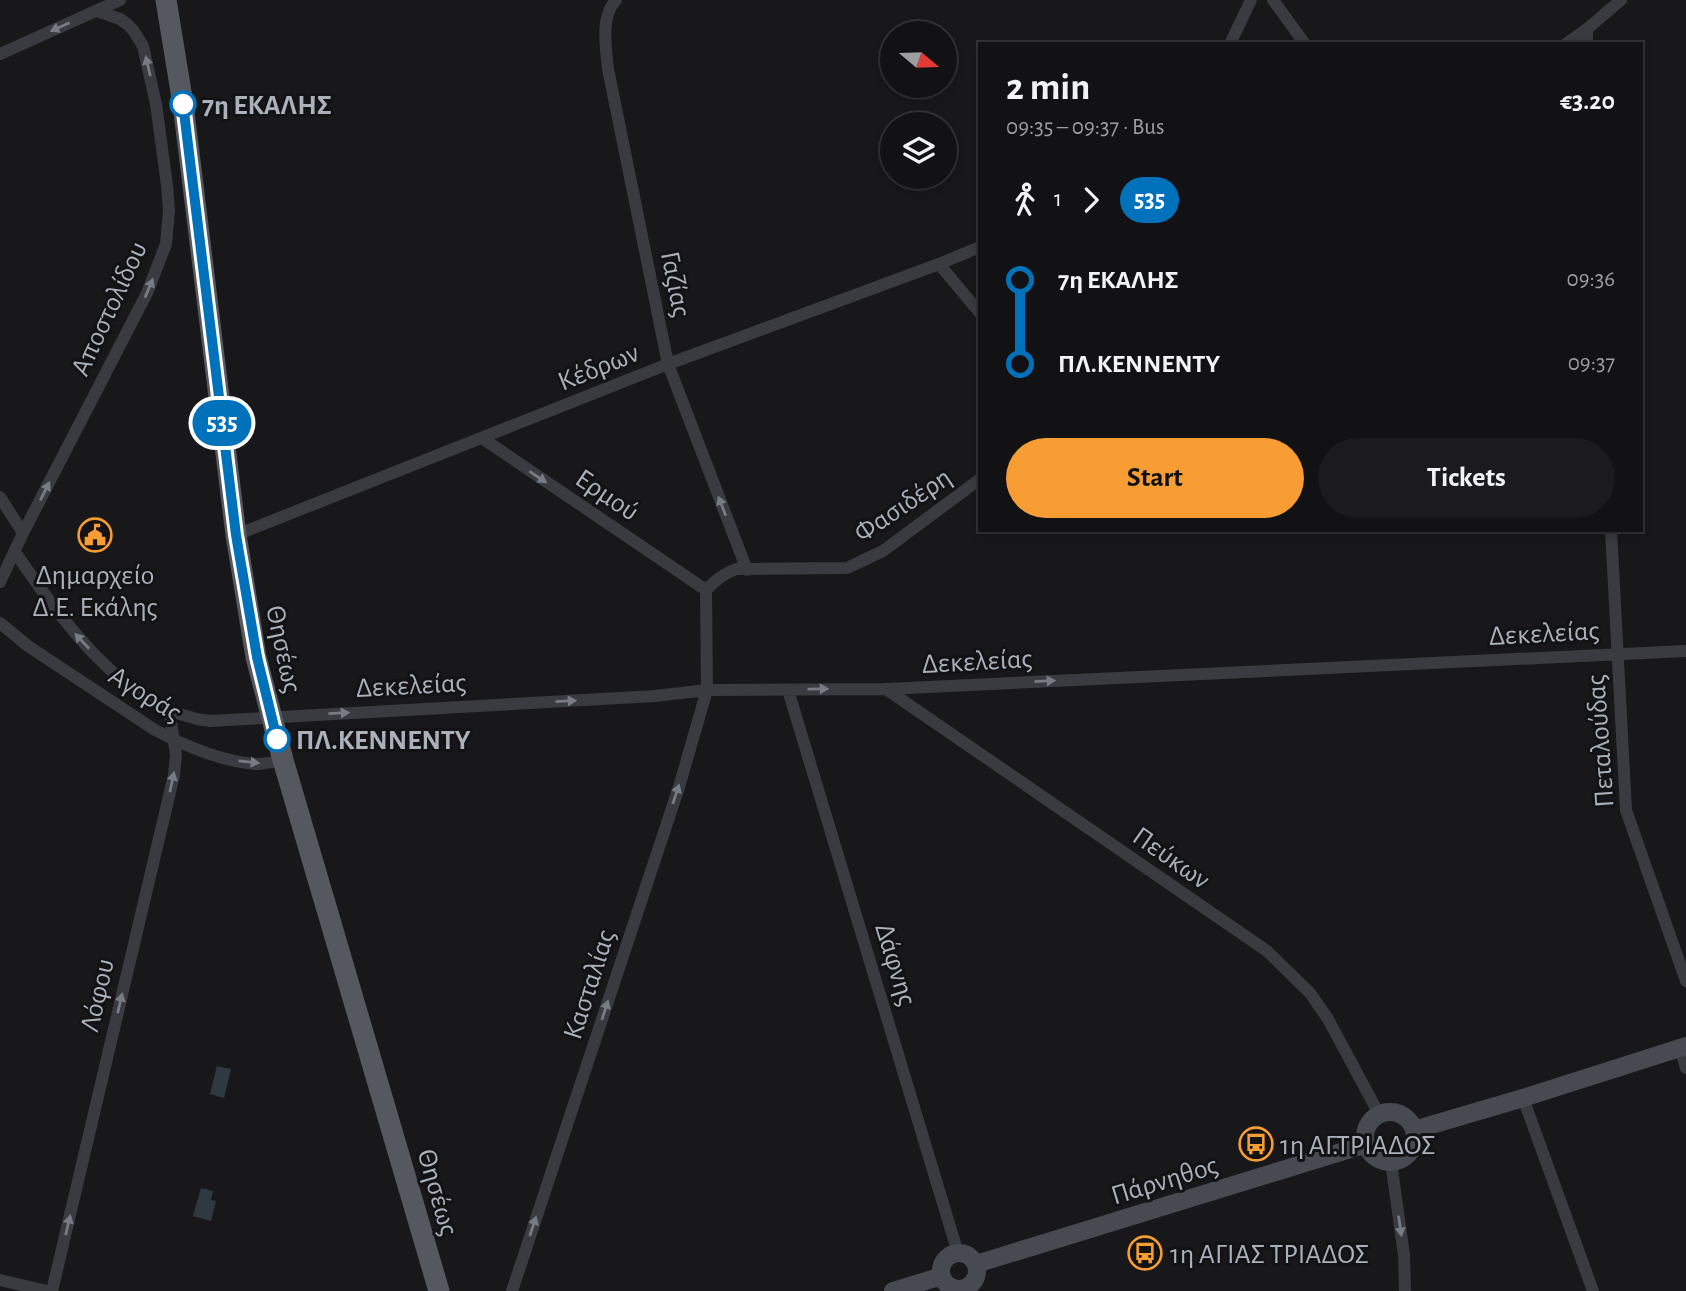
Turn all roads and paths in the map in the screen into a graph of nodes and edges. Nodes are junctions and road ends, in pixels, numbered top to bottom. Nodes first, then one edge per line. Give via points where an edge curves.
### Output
1 (120, 0) edge
2 (166, 0) edge
3 (616, 0) edge
4 (1251, 0) edge
5 (1273, 0) edge
6 (1621, 0) edge
7 (97, 10) junction
8 (1587, 29) junction
9 (1231, 42) edge
10 (1304, 42) edge
11 (1569, 42) edge
12 (1587, 42) edge
13 (0, 54) edge
14 (978, 248) edge
15 (939, 264) junction
16 (978, 311) edge
17 (668, 364) junction
18 (482, 439) junction
19 (978, 480) edge
20 (0, 497) edge
21 (1611, 532) edge
22 (23, 533) junction
23 (236, 535) junction
24 (15, 552) junction
25 (747, 570) junction
26 (0, 582) edge
27 (706, 590) junction
28 (0, 623) edge
29 (1686, 651) edge
30 (1617, 653) junction
31 (886, 689) junction
32 (789, 690) junction
33 (707, 691) junction
34 (169, 709) junction
35 (271, 717) junction
36 (174, 740) junction
37 (283, 760) junction
38 (1686, 981) edge
39 (1683, 1046) edge
40 (1686, 1068) edge
41 (1523, 1098) junction
42 (1379, 1114) junction
43 (1414, 1130) junction
44 (1367, 1144) junction
45 (1391, 1162) junction
46 (958, 1252) junction
47 (976, 1264) junction
48 (942, 1276) junction
49 (0, 1280) edge
50 (969, 1289) edge
51 (50, 1291) edge
52 (439, 1291) edge
53 (512, 1291) edge
54 (893, 1291) edge
55 (1405, 1291) edge
56 (1593, 1291) edge

1 - 7 street
2 - 23 main road, Θησέως
3 - 17 street, Γαζίας via 608,12 608,69
4 - 9 street
5 - 10 street
6 - 8 street
7 -> 13 street
22 -> 7 street, Αποστολίδου via 148,293 166,244 167,185 143,46 127,24
8 - 11 street
8 - 12 street
14 - 15 street, Κέδρων
15 - 16 street
15 - 17 street, Κέδρων
17 - 18 street, Κέδρων
25 -> 17 street, Γαζίας
18 - 23 street, Κέδρων
18 -> 27 street, Ερμού
19 - 25 street, Φασιδέρη via 883,551 848,568
20 - 22 street
21 - 30 street, Πεταλούδας
22 - 24 street, Αποστολίδου
23 - 35 main road, Θησέως
24 - 26 street, Αποστολίδου
34 -> 24 street, Αγοράς via 136,690 90,650
25 - 27 street, Φασιδέρη via 724,573
27 - 33 street
28 - 36 street, Αγοράς
29 - 30 street, Δεκελείας
31 -> 30 street, Δεκελείας
30 - 38 street, Πεταλούδας via 1626,810
32 -> 31 street, Δεκελείας
31 - 42 street, Πεύκων via 1267,951 1310,993 1328,1019
32 - 33 street, Δεκελείας
32 - 46 street, Δάφνης
35 -> 33 street, Δεκελείας
53 -> 33 street, Κασταλίας
34 - 35 street, Αγοράς via 210,721
34 - 36 street, Λόφου
35 - 37 main road, Θησέως
36 -> 37 street, Αγοράς via 228,760 258,764
51 -> 36 street, Λόφου via 174,775
37 - 52 main road, Θησέως
39 - 40 street
39 - 41 street
41 - 43 street
41 - 56 street
42 - 43 street via 1401,1114
42 - 44 street via 1368,1125
43 - 45 street via 1410,1151
44 - 45 street via 1376,1157
44 - 47 street, Πάρνηθος
45 -> 55 street
46 - 47 street via 969,1255
46 - 48 street via 944,1261
47 - 50 street via 977,1275
48 - 50 street via 949,1286
48 - 54 street
49 - 51 street

